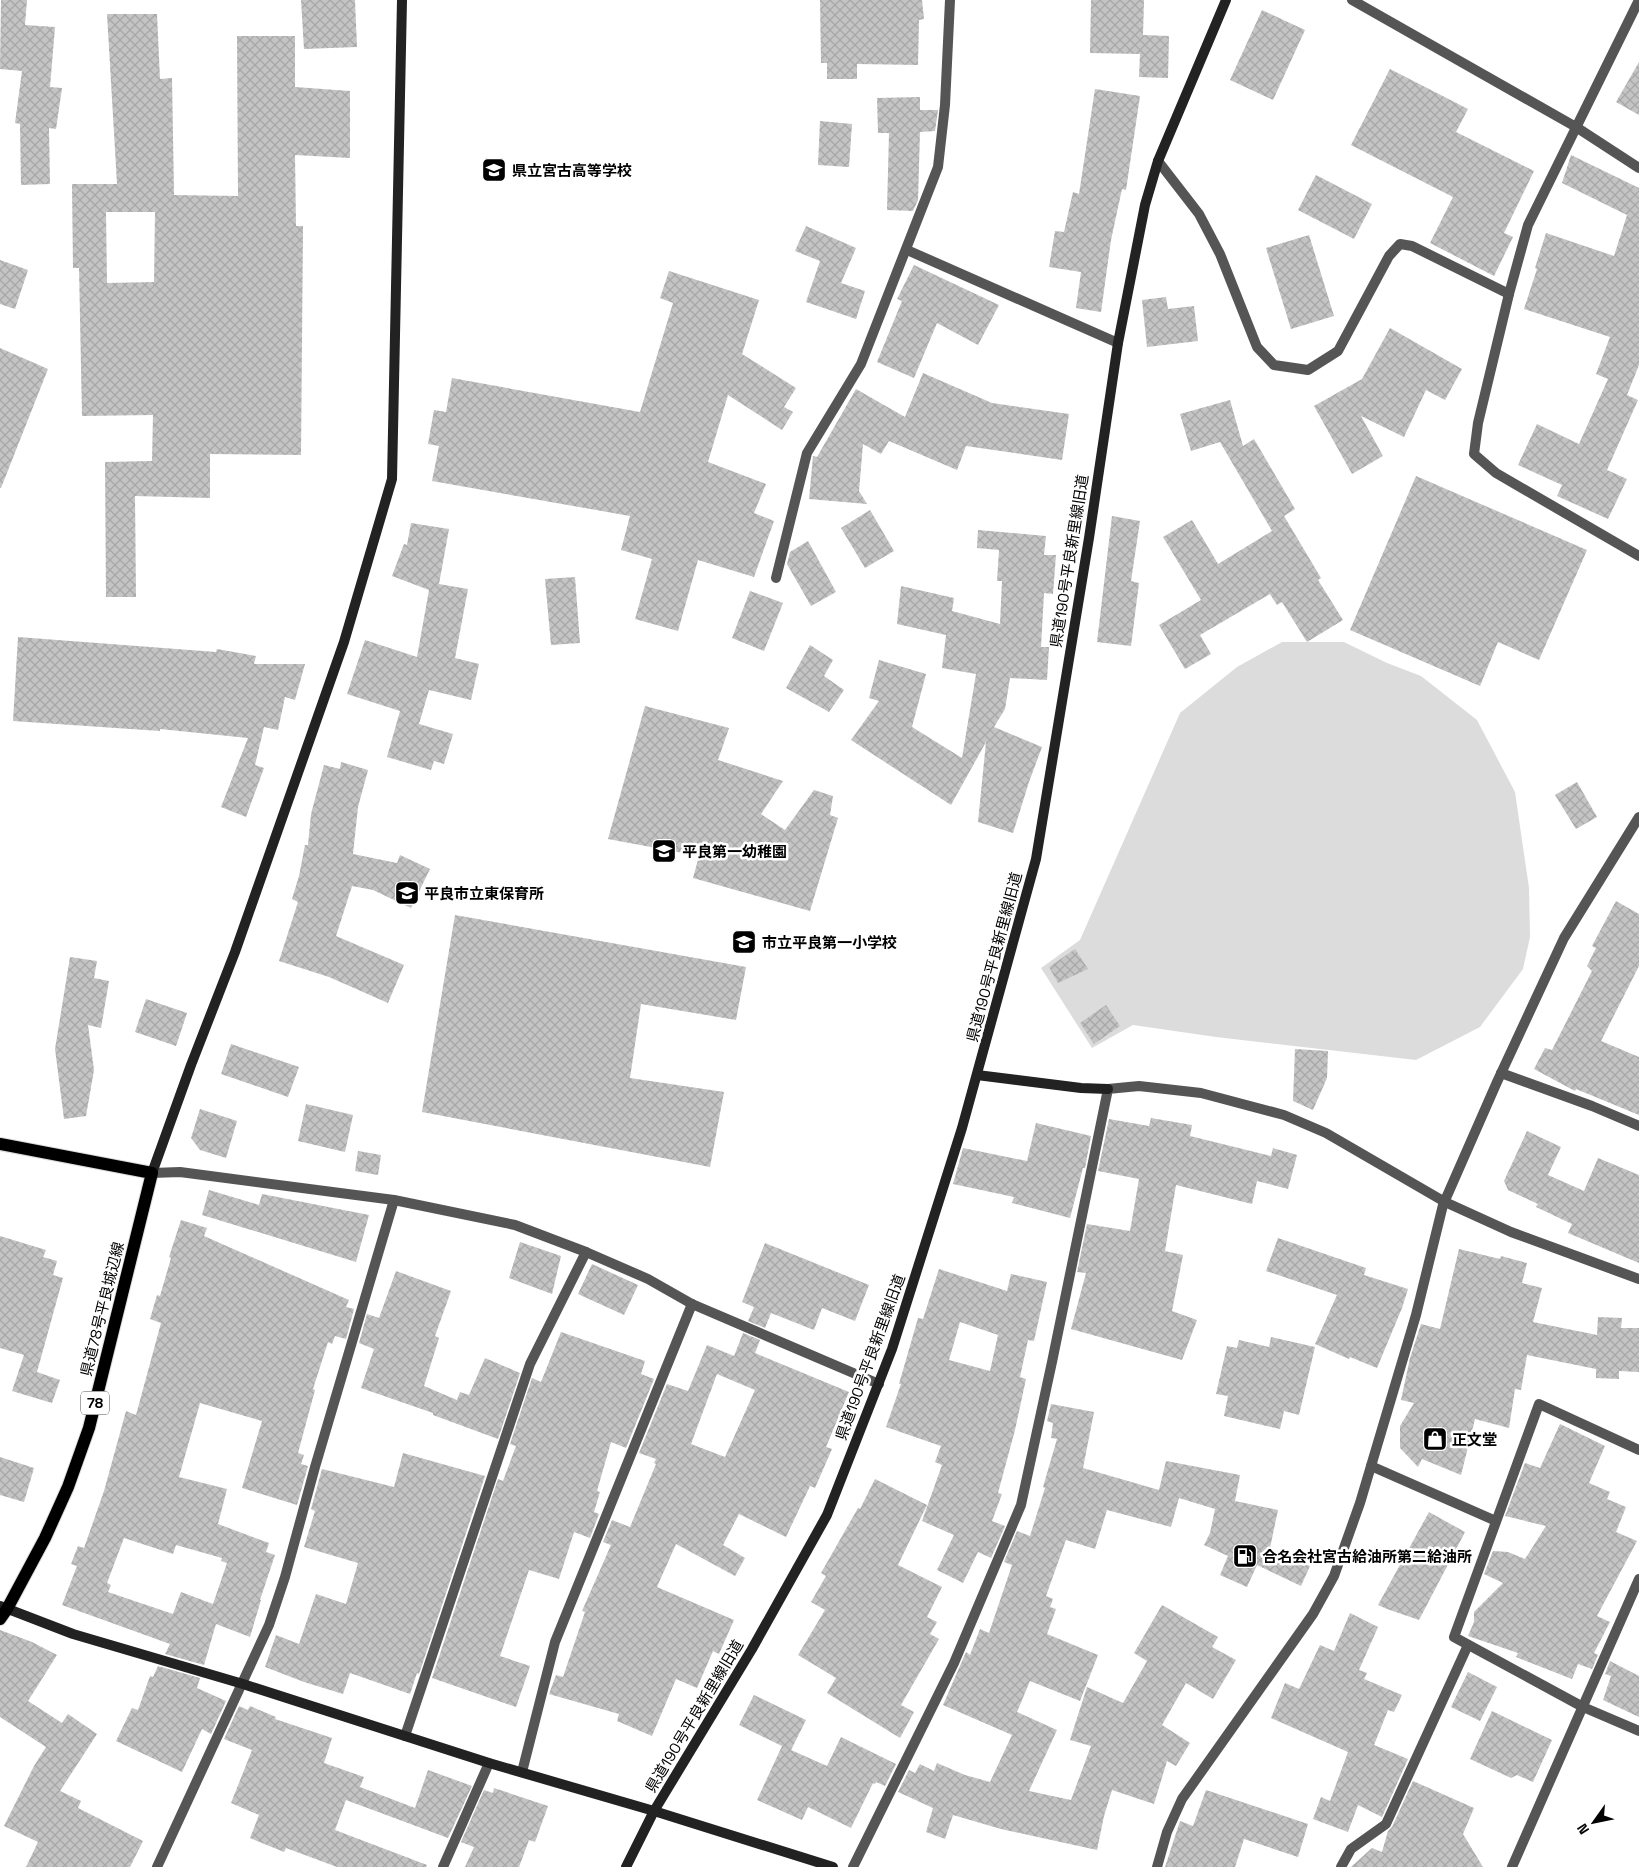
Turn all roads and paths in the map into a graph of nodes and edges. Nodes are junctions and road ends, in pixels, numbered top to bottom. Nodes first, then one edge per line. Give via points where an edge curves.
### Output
1 (402, 0) edge
2 (950, 0) edge
3 (1226, 0) edge
4 (1352, 0) edge
5 (1639, 0) edge
6 (1576, 127) junction
7 (1158, 161) junction
8 (1639, 168) edge
9 (907, 250) junction
10 (1509, 294) junction
11 (1118, 343) junction
12 (1639, 556) edge
13 (776, 578) dead end
14 (1639, 818) edge
15 (1501, 1073) junction
16 (977, 1075) junction
17 (1108, 1089) junction
18 (1639, 1126) edge
19 (0, 1144) edge
20 (152, 1173) junction
21 (394, 1200) junction
22 (1445, 1202) junction
23 (586, 1252) junction
24 (1639, 1279) edge
25 (692, 1304) junction
26 (879, 1384) junction
27 (1639, 1450) edge
28 (1371, 1466) junction
29 (1496, 1521) junction
30 (1639, 1579) edge
31 (2, 1612) edge
32 (1468, 1645) junction
33 (243, 1684) junction
34 (1582, 1707) junction
35 (1639, 1731) edge
36 (405, 1736) junction
37 (489, 1763) junction
38 (522, 1772) junction
39 (654, 1811) junction
40 (157, 1867) edge
41 (443, 1867) edge
42 (626, 1867) edge
43 (833, 1867) edge
44 (854, 1867) edge
45 (1157, 1867) edge
46 (1341, 1867) edge
47 (1512, 1867) edge

1 - 20 street via 392,479 344,642
2 - 9 street via 945,105 938,167
3 - 7 street, 県道190号平良新里線旧道
4 - 6 street
5 - 6 street
6 - 8 street
6 - 10 street via 1528,225
7 - 10 street via 1200,214 1220,254 1257,347 1274,365 1308,370 1338,351 1389,256 1400,244 1412,246
7 - 11 street, 県道190号平良新里線旧道 via 1145,205
9 - 11 street
9 - 13 street via 861,364 807,453
10 - 12 street via 1478,423 1474,454 1496,472
11 - 16 street, 県道190号平良新里線旧道 via 1036,859
14 - 15 street via 1564,938
15 - 18 street
15 - 22 street
16 - 17 street
16 - 26 street, 県道190号平良新里線旧道
17 - 22 street via 1139,1086 1201,1093 1284,1115 1326,1133
17 - 44 street via 1021,1505 954,1663
19 - 20 main road
20 - 21 street via 180,1172
20 - 31 main road, 県道78号平良城辺線 / 78 via 89,1428 45,1538
21 - 23 street via 515,1225
21 - 33 street via 285,1577 269,1625
22 - 24 street via 1511,1232
22 - 28 street via 1416,1315
23 - 25 street via 648,1279
23 - 36 street via 530,1364
25 - 26 street
25 - 38 street via 556,1642
26 - 39 street, 県道190号平良新里線旧道 via 827,1515 752,1649
27 - 29 street via 1539,1404
28 - 29 street
28 - 45 street via 1334,1576 1313,1614 1182,1799 1167,1832
29 - 32 street via 1454,1637
30 - 34 street
31 - 33 street
32 - 34 street
32 - 46 street via 1386,1824 1351,1850
33 - 36 street
33 - 40 street
34 - 35 street
34 - 47 street
36 - 37 street
37 - 38 street
37 - 41 street
38 - 39 street
39 - 42 street, 県道190号平良新里線旧道
39 - 43 street

